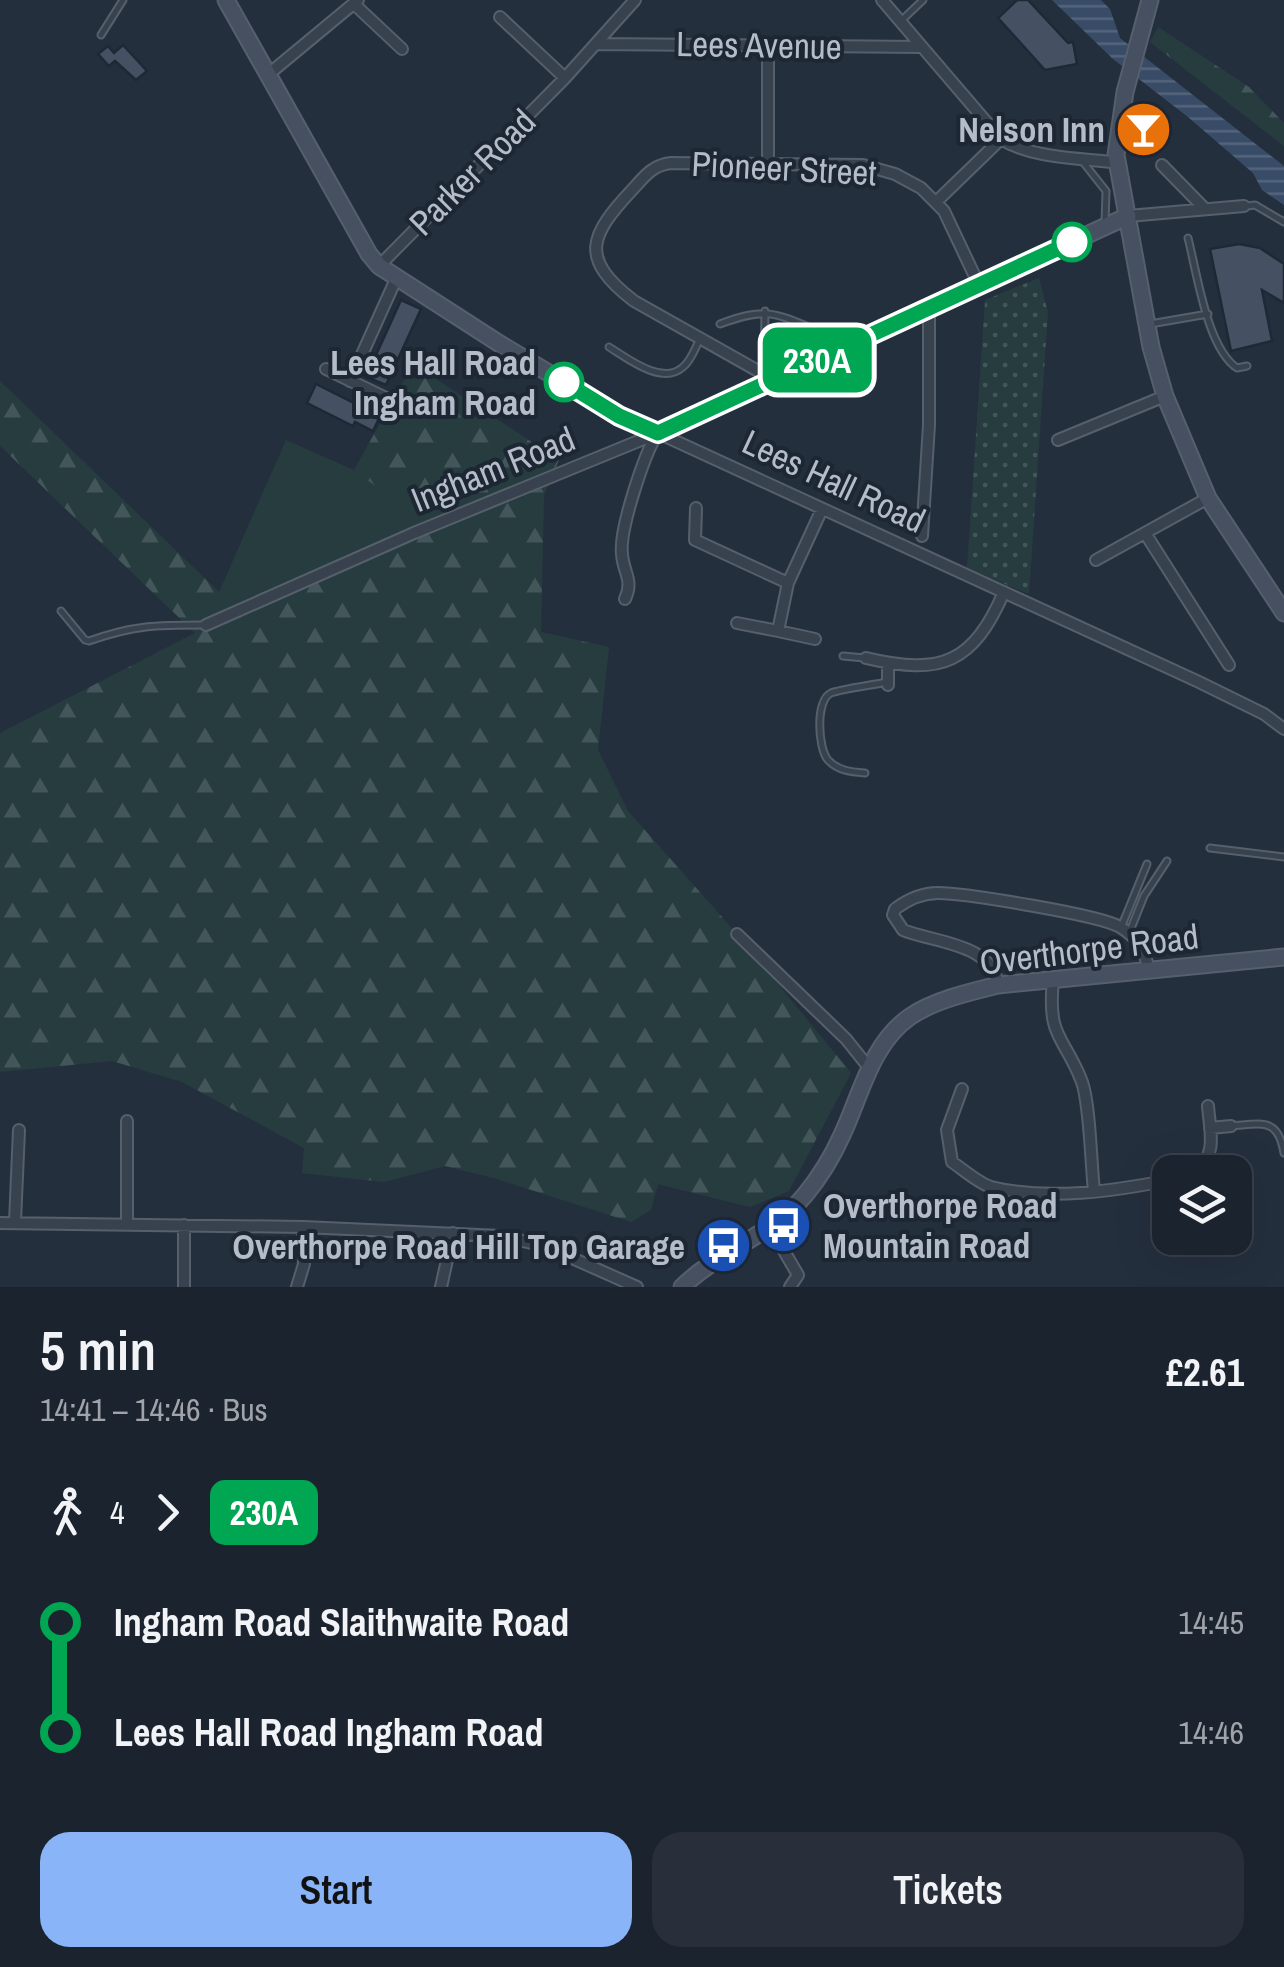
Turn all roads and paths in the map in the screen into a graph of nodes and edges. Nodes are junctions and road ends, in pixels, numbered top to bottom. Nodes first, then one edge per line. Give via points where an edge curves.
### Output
1 (123, 0) edge
2 (226, 0) edge
3 (635, 0) edge
4 (882, 0) edge
5 (923, 0) edge
6 (1150, 0) edge
7 (356, 2) edge
8 (500, 17) dead end
9 (900, 22) junction
10 (101, 35) dead end
11 (597, 44) junction
12 (768, 46) junction
13 (920, 47) junction
14 (402, 48) dead end
15 (270, 73) junction
16 (564, 78) junction
17 (1001, 139) junction
18 (1077, 157) junction
19 (768, 163) junction
20 (1118, 163) junction
21 (1162, 165) dead end
22 (936, 202) junction
23 (1244, 206) joint
24 (1204, 209) junction
25 (1128, 216) junction
26 (1284, 222) edge
27 (1105, 227) junction
28 (1188, 238) dead end
29 (379, 266) junction
30 (396, 280) junction
31 (979, 285) junction
32 (929, 307) junction
33 (765, 311) junction
34 (1208, 314) junction
35 (720, 324) dead end
36 (1147, 325) junction
37 (815, 330) dead end
38 (700, 339) junction
39 (608, 347) dead end
40 (1247, 366) dead end
41 (326, 369) dead end
42 (769, 377) junction
43 (350, 380) junction
44 (1165, 396) junction
45 (386, 398) dead end
46 (658, 433) junction
47 (1058, 440) dead end
48 (1208, 498) junction
49 (696, 508) dead end
50 (822, 508) junction
51 (1145, 532) junction
52 (922, 536) dead end
53 (1096, 560) dead end
54 (788, 583) junction
55 (1004, 592) junction
56 (625, 599) dead end
57 (61, 611) dead end
58 (1284, 612) edge
59 (737, 623) dead end
60 (206, 625) joint
61 (778, 632) junction
62 (815, 639) dead end
63 (844, 656) dead end
64 (866, 658) joint
65 (888, 663) junction
66 (1229, 665) dead end
67 (887, 684) joint
68 (1284, 728) edge
69 (866, 773) dead end
70 (1210, 848) dead end
71 (1284, 857) edge
72 (1167, 861) dead end
73 (1147, 864) dead end
74 (1124, 930) junction
75 (737, 934) dead end
76 (1284, 957) edge
77 (1150, 970) junction
78 (1053, 980) junction
79 (998, 986) junction
80 (870, 1069) junction
81 (962, 1089) dead end
82 (1208, 1106) dead end
83 (128, 1121) dead end
84 (1231, 1126) joint
85 (1210, 1128) junction
86 (19, 1130) dead end
87 (1284, 1153) edge
88 (1210, 1155) edge
89 (1152, 1183) edge
90 (1094, 1191) junction
91 (15, 1222) junction
92 (127, 1222) junction
93 (0, 1224) edge
94 (184, 1225) junction
95 (303, 1226) junction
96 (770, 1226) junction
97 (453, 1232) junction
98 (184, 1287) edge
99 (297, 1287) edge
100 (441, 1287) edge
101 (637, 1287) edge
102 (682, 1287) edge
103 (790, 1287) edge

1 - 10 lane
2 - 15 street, Lees Hall Road
3 - 11 street, Parker Road
4 - 9 street
5 - 9 lane
6 - 20 street via 1125,92
7 - 14 street
7 - 15 street
8 - 16 street, Parker Road
9 - 13 street
11 - 12 street, Lees Avenue
11 - 16 street, Parker Road
12 - 13 street, Lees Avenue
12 - 19 street
13 - 17 street
15 - 29 street, Lees Hall Road
16 - 29 street, Parker Road
17 - 18 street via 1015,148
17 - 22 street
18 - 20 street
18 - 27 lane via 1106,191
19 - 22 street, Pioneer Street via 882,169
19 - 38 street, Pioneer Street via 657,166 599,230 598,261 613,285
20 - 25 street
21 - 24 street
22 - 31 street, Pioneer Street
23 - 24 street
23 - 26 lane
24 - 25 street
25 - 27 street, Ingham Road
25 - 36 street
27 - 31 street, Ingham Road
28 - 34 lane
29 - 30 street, Lees Hall Road
30 - 43 street
30 - 46 street, Lees Hall Road
31 - 32 street, Ingham Road
32 - 42 street, Ingham Road
32 - 52 street
33 - 35 lane
33 - 37 lane
33 - 42 lane
34 - 36 lane
34 - 40 lane via 1226,361
36 - 44 street
38 - 39 lane via 683,368 658,373
38 - 42 street, Pioneer Street
41 - 43 street
42 - 46 street, Ingham Road
43 - 45 street
44 - 47 street
44 - 48 street
46 - 50 street, Lees Hall Road
46 - 56 street via 644,455 621,550 630,579
46 - 60 street, Ingham Road
48 - 51 street
48 - 58 street
49 - 54 street via 695,540
50 - 54 street
50 - 55 street, Lees Hall Road
51 - 53 street
51 - 66 street
54 - 61 street
55 - 65 street via 985,630 962,652 934,664
55 - 68 street, Lees Hall Road
57 - 60 lane via 90,641 127,627
59 - 61 street
61 - 62 street
63 - 64 lane
64 - 65 street
65 - 67 street
67 - 69 lane via 831,693 822,704 826,758 846,771
70 - 71 lane
72 - 74 lane
73 - 74 lane
74 - 77 street via 1142,947
74 - 79 street via 936,893 895,909 902,930 985,960
75 - 80 street
76 - 77 street, Overthorpe Road
77 - 78 street, Overthorpe Road
78 - 79 street, Overthorpe Road
78 - 90 street via 1056,1034 1083,1084
79 - 80 street, Overthorpe Road via 912,1015 881,1046
80 - 96 street, Overthorpe Road via 840,1140 806,1194
81 - 90 street via 947,1130 952,1162 988,1186
82 - 85 street
83 - 92 street
84 - 85 street
84 - 87 lane via 1275,1128
85 - 88 street
86 - 91 street
89 - 90 street
91 - 92 street
91 - 93 street
92 - 94 street
94 - 95 street
94 - 98 street
95 - 97 street
95 - 99 street
96 - 102 street, Overthorpe Road
96 - 103 street via 798,1275
97 - 100 street
97 - 101 street via 545,1246

